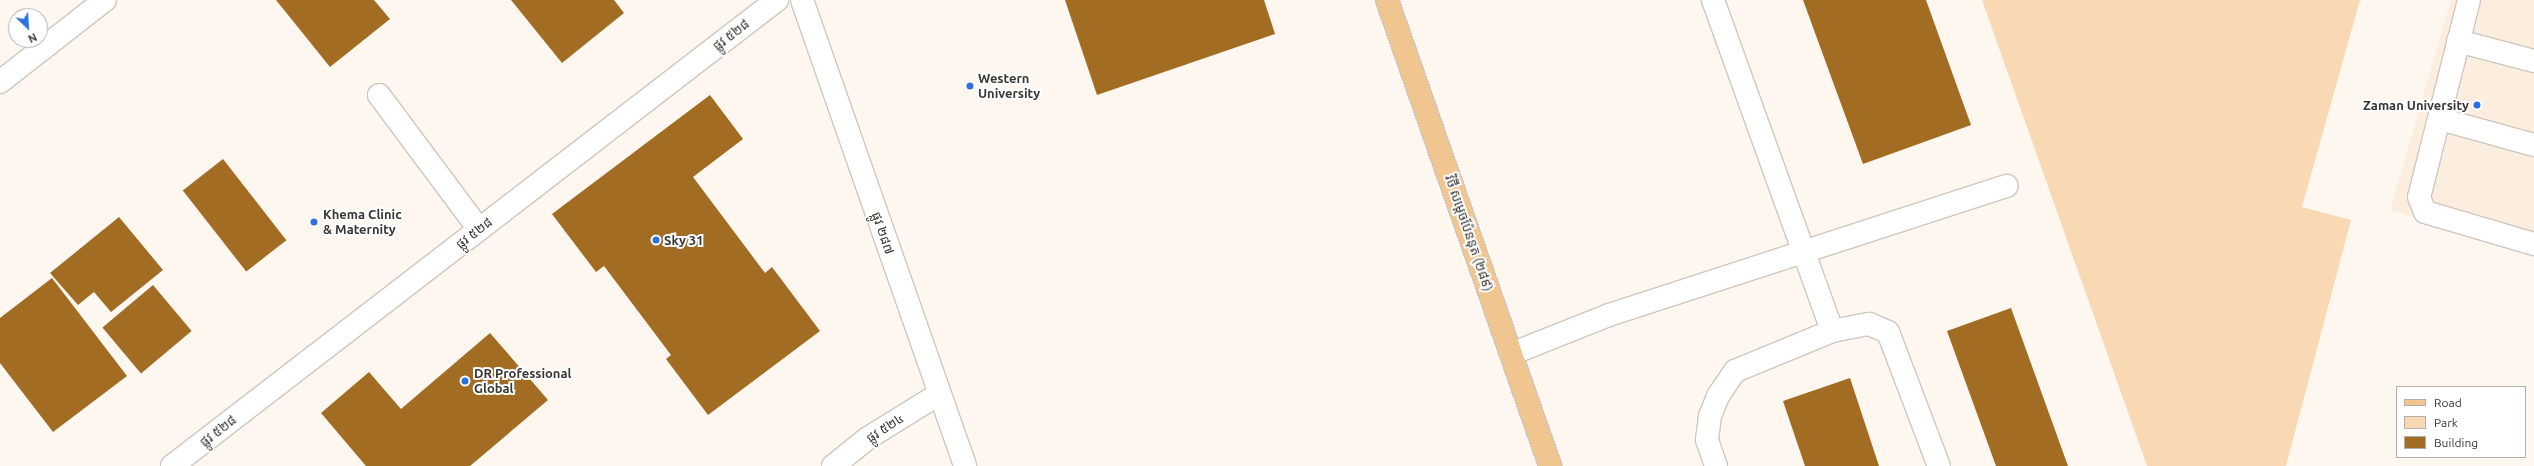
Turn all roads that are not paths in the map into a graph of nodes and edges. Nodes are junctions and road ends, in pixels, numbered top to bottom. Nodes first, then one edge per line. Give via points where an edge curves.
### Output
1 (105, 0) edge
2 (777, 0) edge
3 (802, 0) edge
4 (1387, 0) edge
5 (1713, 0) edge
6 (2469, 0) edge
7 (2458, 41) junction
8 (2534, 61) edge
9 (0, 82) edge
10 (379, 95) dead end
11 (2440, 119) junction
12 (2534, 145) edge
13 (2007, 186) dead end
14 (479, 229) junction
15 (2534, 244) edge
16 (1802, 252) junction
17 (1832, 331) junction
18 (1511, 354) junction
19 (940, 394) junction
20 (172, 466) edge
21 (833, 466) edge
22 (965, 466) edge
23 (1550, 466) edge
24 (1716, 466) edge
25 (1939, 466) edge

1 - 9 street
2 - 14 street, ផ្លូវ ៥២៨
3 - 19 street, ផ្លូវ ២៨៧
4 - 18 main road, វិថី សម្តេចប៉ែននុត (២៨៩)
5 - 16 street
6 - 7 street
7 - 8 street
7 - 11 street
10 - 14 street
11 - 12 street
11 - 15 street via 2419,197 2425,212
13 - 16 street
14 - 20 street, ផ្លូវ ៥២៨
16 - 17 street
16 - 18 street via 1609,315
17 - 24 street via 1735,371 1718,396 1710,416 1707,440
17 - 25 street via 1869,324 1888,332
18 - 23 main road, វិថី សម្តេចប៉ែននុត (២៨៩)
19 - 21 street, ផ្លូវ ៥២៤ via 868,438
19 - 22 street, ផ្លូវ ២៨៧

